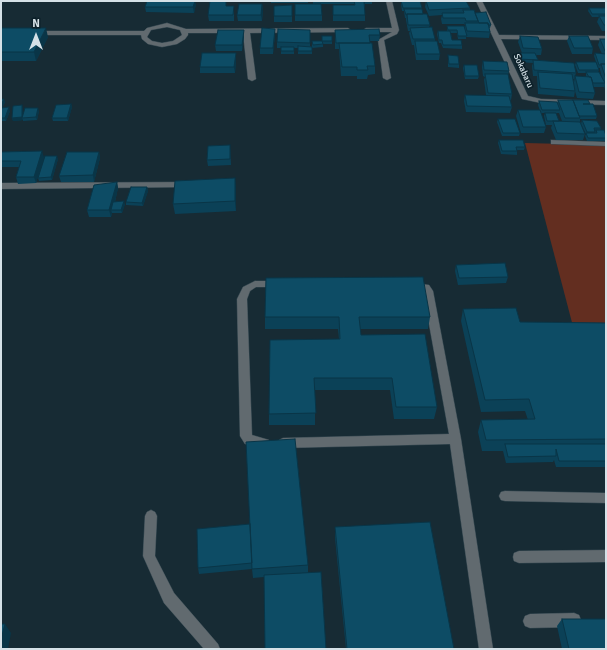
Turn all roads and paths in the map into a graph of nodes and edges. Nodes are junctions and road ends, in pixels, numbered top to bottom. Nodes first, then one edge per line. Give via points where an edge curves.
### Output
1 (389, 1) edge
2 (479, 1) edge
3 (246, 30) junction
4 (396, 30) junction
5 (185, 31) junction
6 (25, 33) edge
7 (145, 33) junction
8 (497, 37) junction
9 (606, 38) edge
10 (252, 78) dead end
11 (387, 78) dead end
12 (606, 103) edge
13 (554, 142) dead end
14 (606, 144) edge
15 (199, 185) edge
16 (1, 186) edge
17 (286, 284) edge
18 (402, 285) edge
19 (454, 439) junction
20 (505, 496) dead end
21 (606, 498) edge
22 (151, 516) dead end
23 (606, 556) edge
24 (519, 557) dead end
25 (583, 620) edge
26 (530, 621) dead end
27 (213, 649) edge
28 (486, 649) edge

1 - 4 street
2 - 8 street, Sokabaru
3 - 4 street
3 - 5 street
3 - 10 street
4 - 11 street via 395,33 382,38
5 - 7 street via 167,25 155,27
5 - 7 street via 180,41 162,45 146,40
6 - 7 street
8 - 9 street
8 - 12 street, Sokabaru via 525,97 541,101
13 - 14 street
15 - 16 street
17 - 19 street via 255,284 242,294 246,436 249,441 302,443
18 - 19 street via 426,287 428,291
19 - 28 street
20 - 21 street
22 - 27 street via 149,556 169,598
23 - 24 street
25 - 26 street

